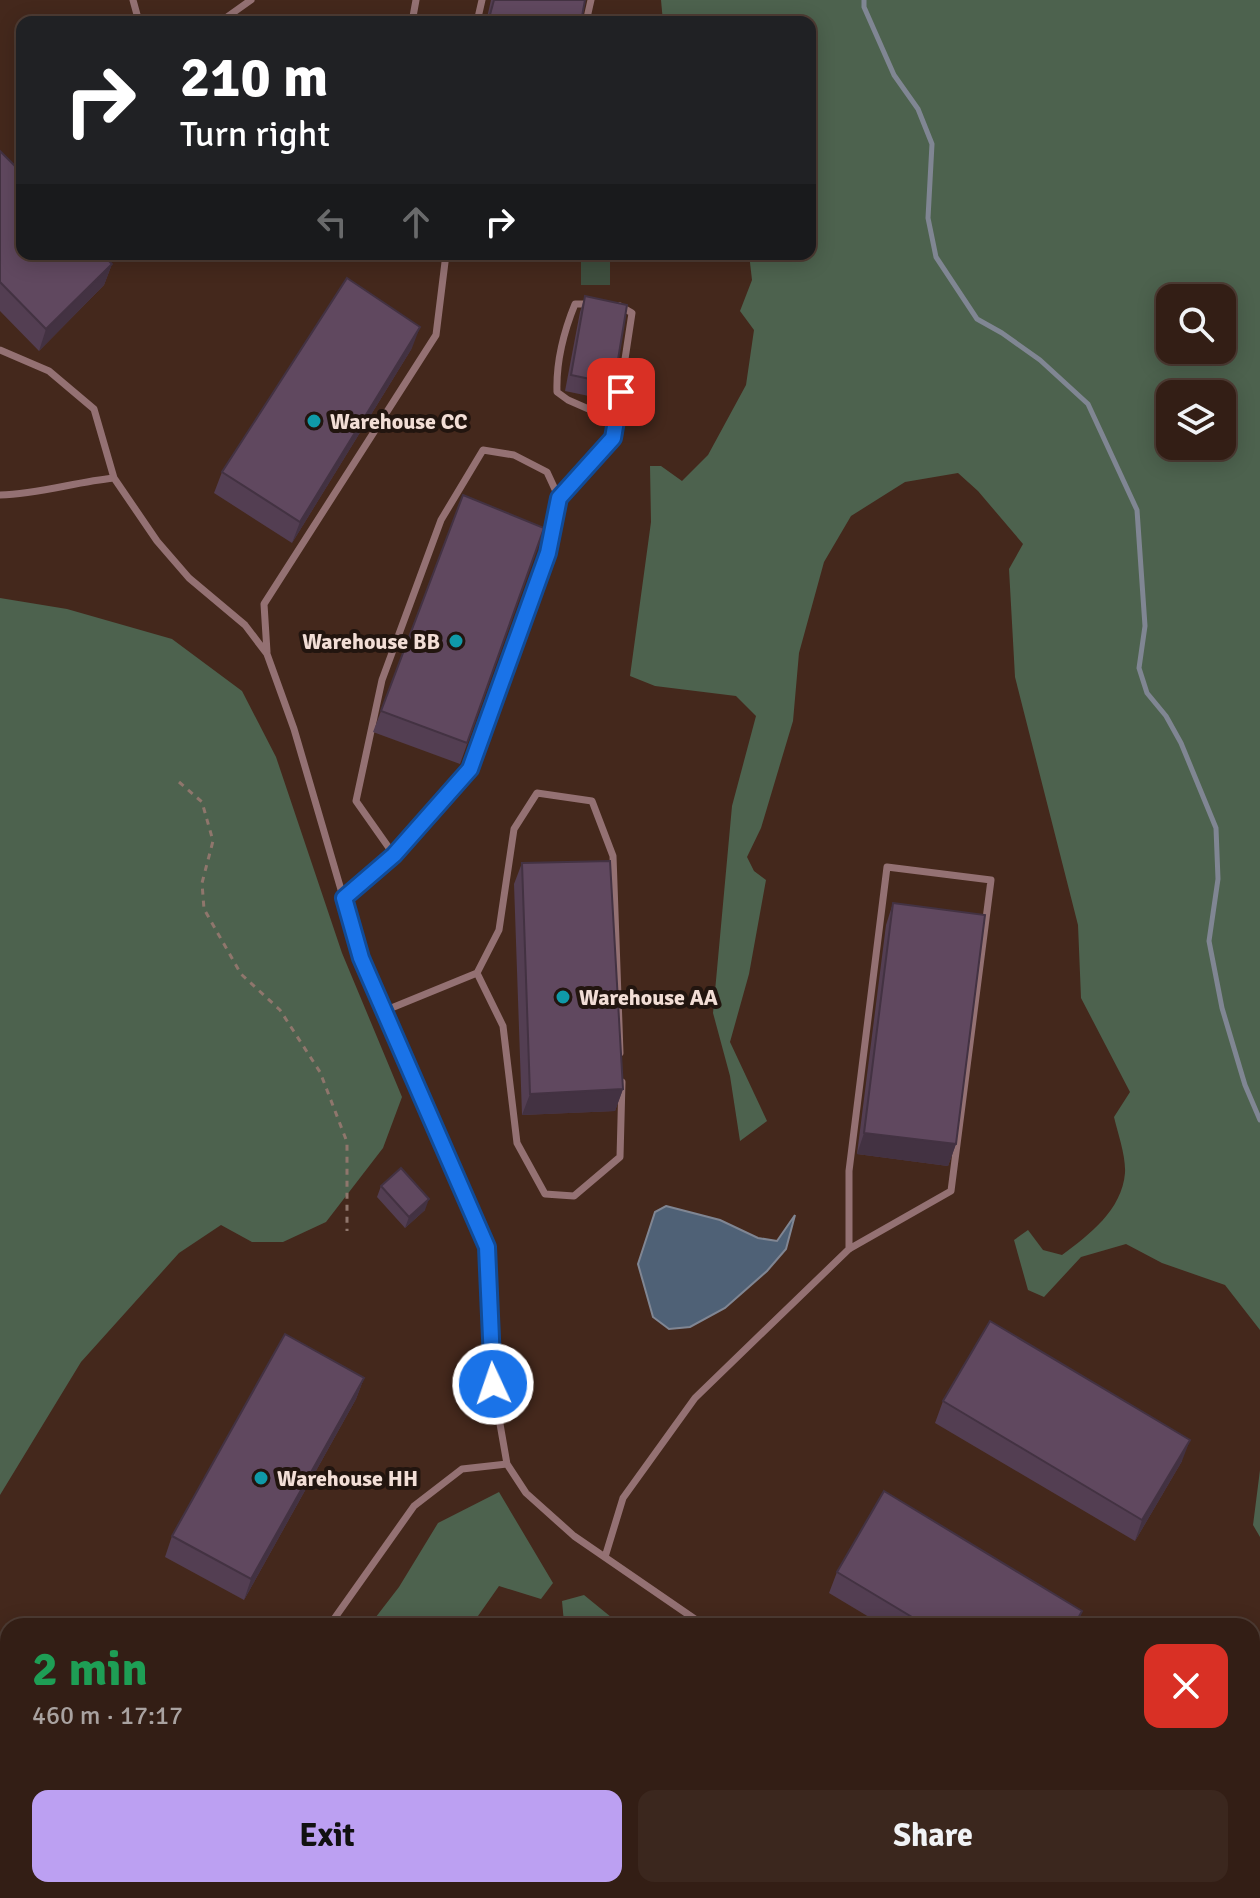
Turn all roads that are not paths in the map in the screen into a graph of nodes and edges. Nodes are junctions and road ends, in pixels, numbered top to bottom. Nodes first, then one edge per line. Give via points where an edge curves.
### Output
1 (251, 0) edge
2 (228, 16) edge
3 (445, 260) edge
4 (599, 304) edge
5 (611, 305) edge
6 (0, 350) edge
7 (616, 421) junction
8 (114, 478) junction
9 (0, 495) edge
10 (559, 498) junction
11 (267, 654) junction
12 (394, 855) junction
13 (344, 898) junction
14 (477, 973) junction
15 (384, 1011) junction
16 (621, 1060) edge
17 (621, 1076) edge
18 (849, 1249) junction
19 (507, 1464) junction
20 (605, 1557) junction
21 (335, 1618) edge
22 (693, 1618) edge

1 - 2 lane
3 - 11 lane via 436,335 264,604
4 - 7 lane via 575,304 566,327 557,392
5 - 7 lane via 632,313
6 - 8 lane via 49,371 94,409
7 - 10 lane via 613,438
8 - 9 lane
8 - 11 lane via 189,578 245,625
10 - 12 lane via 548,553 470,769
10 - 12 lane via 547,472 514,455 483,450 441,520 382,680 356,801
11 - 13 lane
12 - 13 lane
13 - 15 lane
14 - 15 lane
14 - 16 lane via 499,930 514,829 537,793 592,801 613,856
14 - 17 lane via 503,1026 517,1143 545,1194 574,1196 620,1157
15 - 19 lane via 487,1247 493,1384
18 - 18 lane via 951,1191 991,880 887,867 849,1171
18 - 20 lane via 695,1398 623,1498
19 - 20 lane via 526,1493
19 - 21 lane via 462,1469 414,1506
20 - 22 lane

